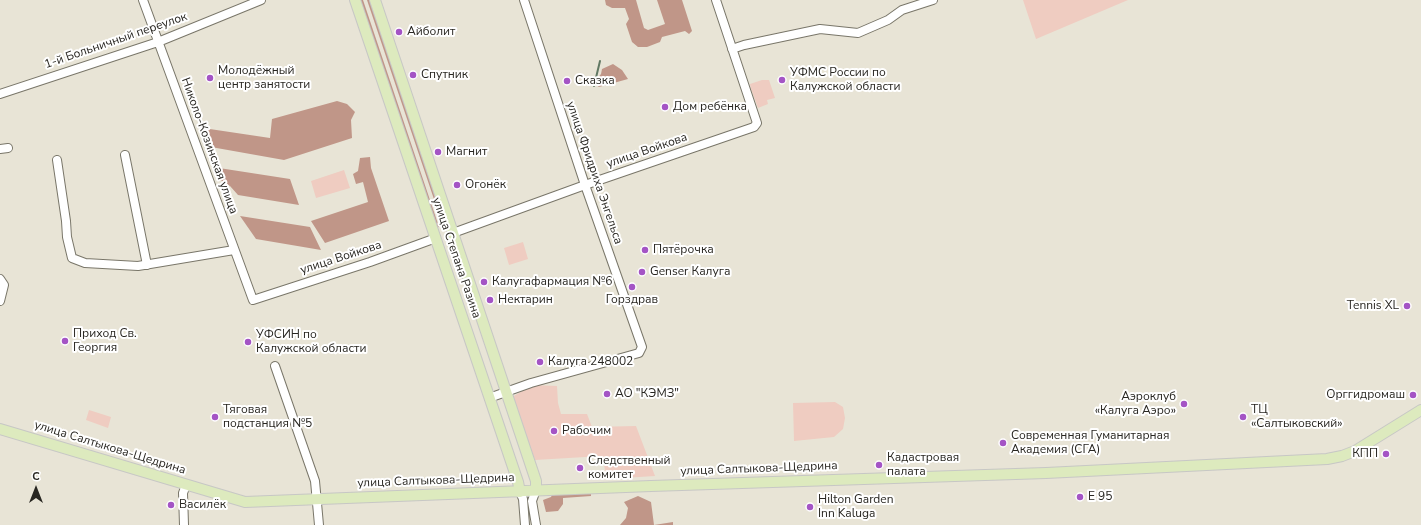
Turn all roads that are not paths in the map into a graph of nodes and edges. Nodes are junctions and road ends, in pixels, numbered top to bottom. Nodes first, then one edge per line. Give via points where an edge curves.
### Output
1 (143, 0) edge
2 (261, 0) edge
3 (355, 0) edge
4 (375, 0) edge
5 (524, 0) edge
6 (716, 0) edge
7 (933, 0) edge
8 (158, 42) junction
9 (732, 49) junction
10 (0, 94) edge
11 (125, 155) dead end
12 (57, 160) dead end
13 (584, 185) junction
14 (453, 233) junction
15 (436, 238) junction
16 (234, 250) junction
17 (147, 265) junction
18 (2, 282) edge
19 (253, 300) joint
20 (0, 301) edge
21 (275, 366) dead end
22 (506, 392) junction
23 (489, 398) junction
24 (1421, 410) edge
25 (0, 429) edge
26 (186, 485) junction
27 (536, 490) junction
28 (520, 492) junction
29 (317, 499) junction
30 (184, 525) edge
31 (319, 525) edge
32 (526, 525) edge
33 (536, 525) edge

1 - 8 street, Николо-Козинская улица
2 - 8 street, 1-й Больничный переулок
3 - 15 main road, улица Степана Разина
4 - 14 main road, улица Степана Разина
5 - 13 street, улица Фридриха Энгельса
6 - 9 street
7 - 9 street via 902,10 888,20 858,32 820,28
8 - 10 street, 1-й Больничный переулок
8 - 16 street, Николо-Козинская улица
9 - 13 street, улица Войкова via 757,123 754,127
11 - 17 street
12 - 17 street via 72,258 85,263
13 - 14 street, улица Войкова
13 - 22 street, улица Фридриха Энгельса via 642,347 639,352
14 - 15 main road
14 - 22 main road, улица Степана Разина
15 - 19 street, улица Войкова
15 - 23 main road, улица Степана Разина
16 - 17 street
16 - 19 street, Николо-Козинская улица
18 - 20 street
21 - 29 street via 315,481
22 - 23 street
22 - 27 main road, улица Степана Разина via 536,481
23 - 28 main road, улица Степана Разина
24 - 27 main road, улица Салтыкова-Щедрина via 1355,451 1327,458 1046,473
25 - 26 main road, улица Салтыкова-Щедрина
26 - 29 main road, улица Салтыкова-Щедрина via 245,502
26 - 30 street via 183,493
27 - 28 main road, улица Салтыкова-Щедрина
27 - 33 street, улица Степана Разина via 532,501
28 - 29 main road, улица Салтыкова-Щедрина
28 - 32 street, улица Степана Разина
29 - 31 street

